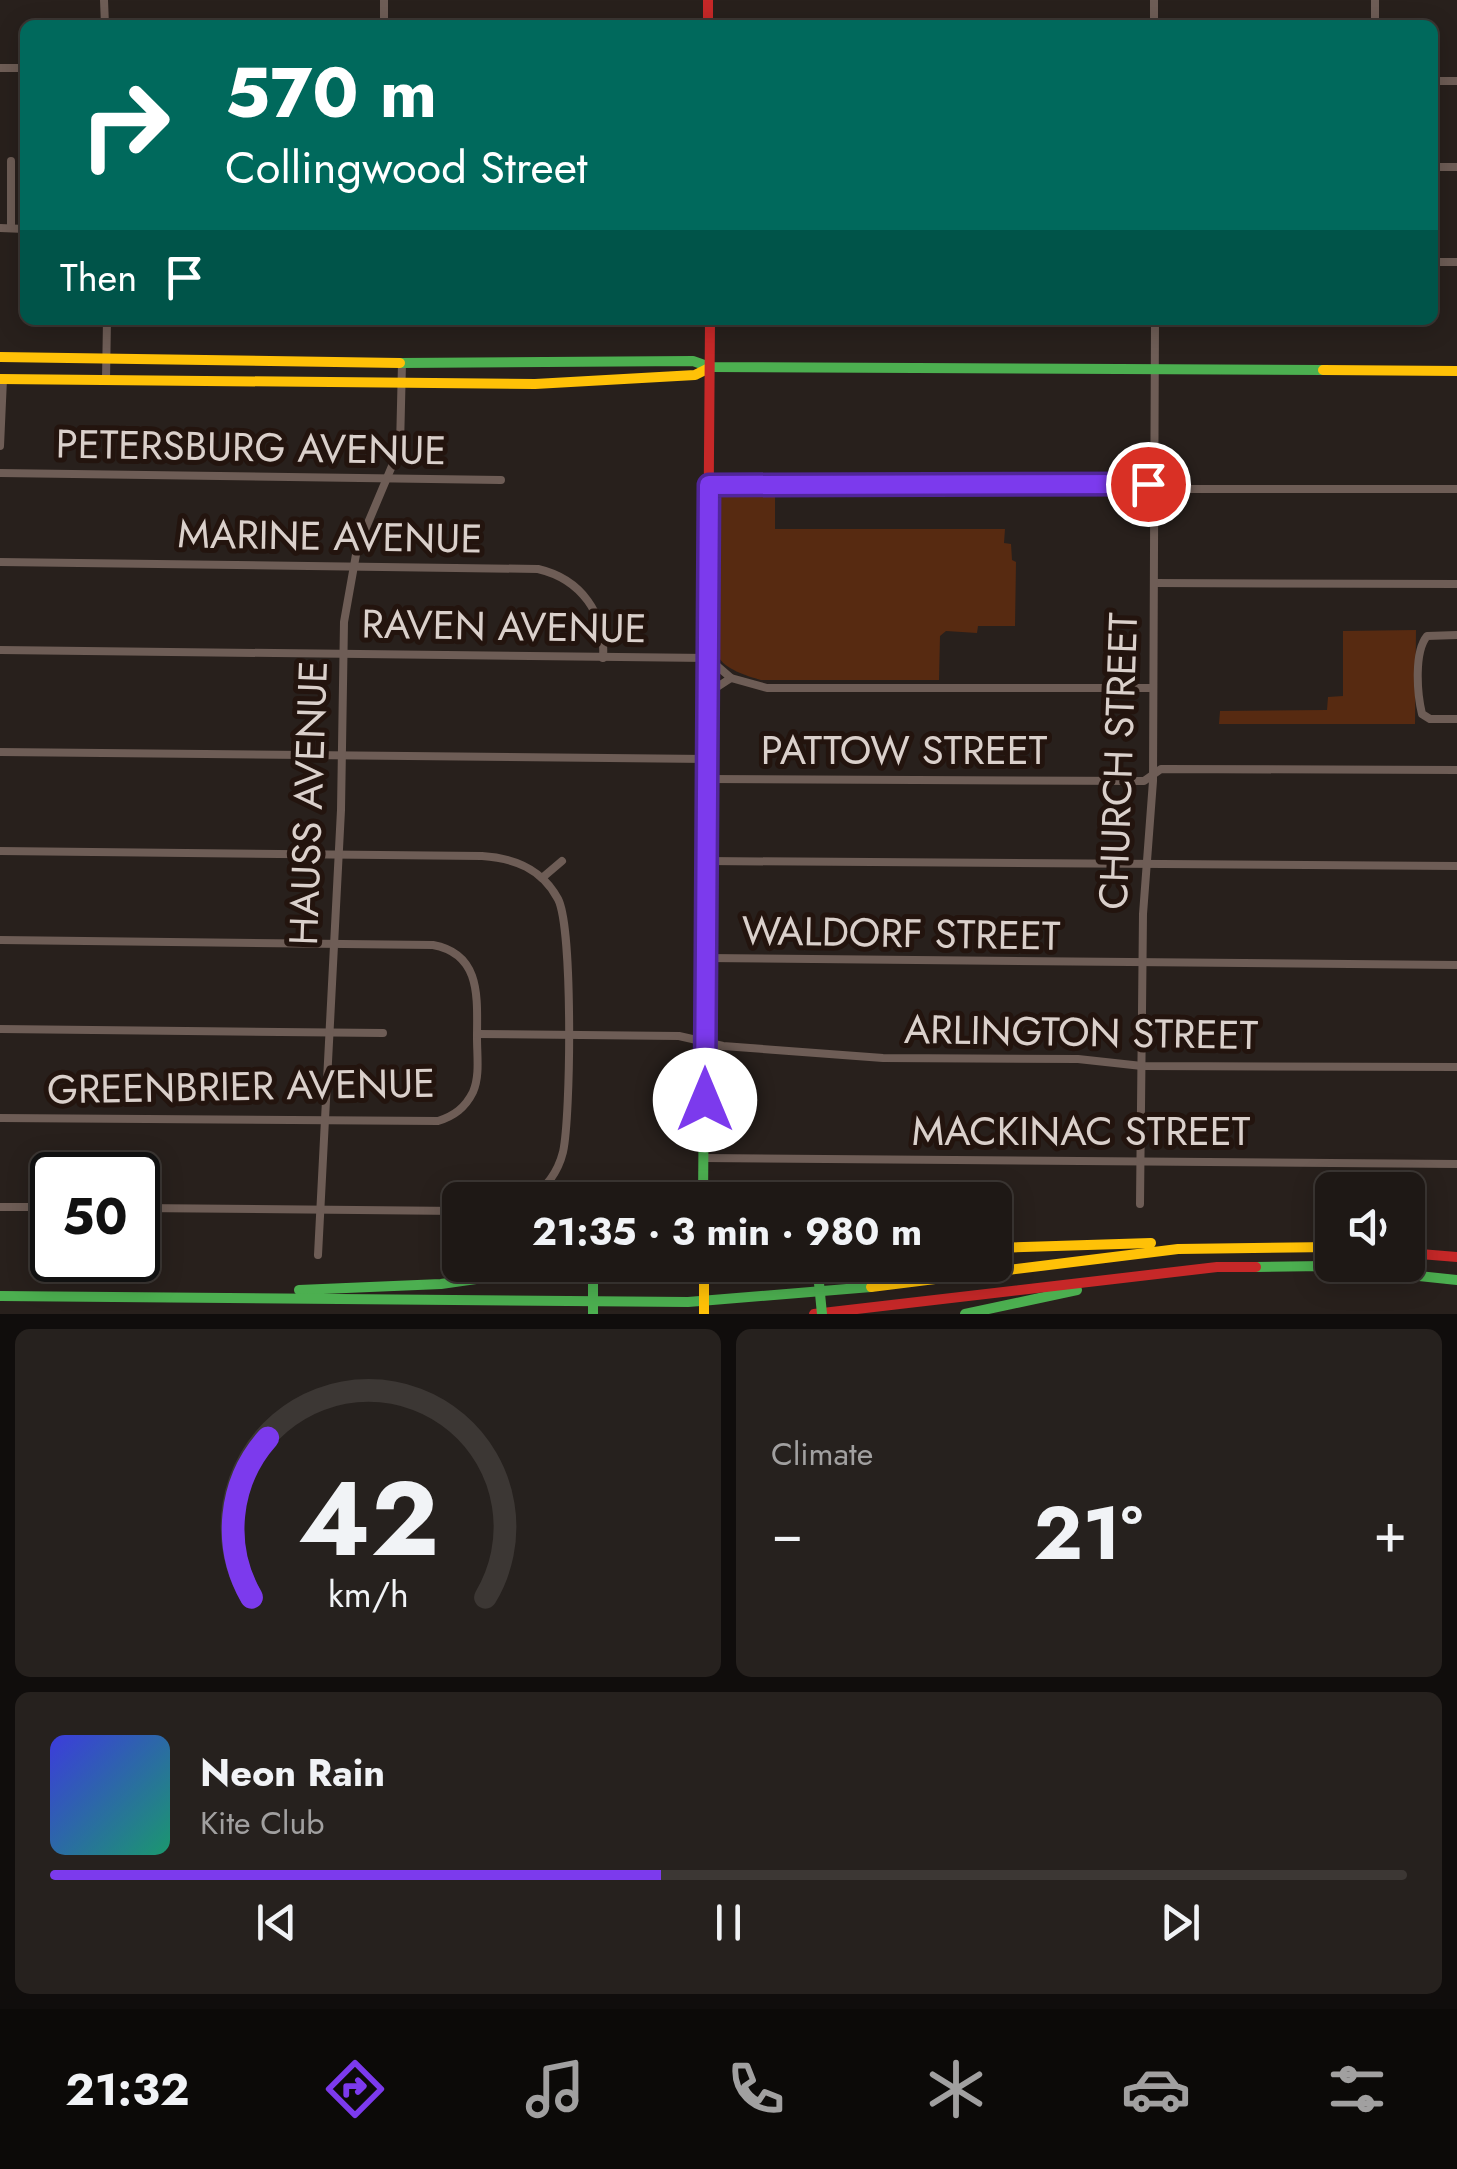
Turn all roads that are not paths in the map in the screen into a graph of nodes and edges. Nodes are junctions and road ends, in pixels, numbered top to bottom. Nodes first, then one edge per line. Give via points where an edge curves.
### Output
1 (11, 161) dead end
2 (0, 228) edge
3 (11, 228) junction
4 (20, 228) edge
5 (106, 325) edge
6 (710, 325) edge
7 (1155, 325) edge
8 (0, 357) edge
9 (107, 359) junction
10 (613, 362) junction
11 (402, 363) junction
12 (529, 365) junction
13 (710, 367) junction
14 (1155, 368) junction
15 (1457, 371) edge
16 (2, 379) edge
17 (106, 379) junction
18 (402, 382) junction
19 (491, 384) junction
20 (558, 384) junction
21 (0, 446) edge
22 (0, 474) edge
23 (388, 478) junction
24 (501, 480) dead end
25 (709, 485) junction
26 (1155, 486) junction
27 (1457, 490) edge
28 (0, 562) edge
29 (353, 566) junction
30 (1154, 584) junction
31 (1457, 584) edge
32 (1457, 634) edge
33 (0, 650) edge
34 (343, 654) junction
35 (603, 658) junction
36 (708, 658) junction
37 (731, 678) junction
38 (1153, 688) junction
39 (708, 693) junction
40 (1457, 719) edge
41 (0, 752) edge
42 (342, 755) junction
43 (708, 758) junction
44 (1457, 770) edge
45 (1153, 775) junction
46 (708, 779) junction
47 (0, 852) edge
48 (339, 854) junction
49 (562, 861) dead end
50 (707, 861) junction
51 (1147, 865) junction
52 (1457, 866) edge
53 (542, 878) junction
54 (0, 940) edge
55 (334, 944) junction
56 (706, 958) junction
57 (1143, 965) junction
58 (1457, 965) edge
59 (0, 1029) edge
60 (329, 1032) junction
61 (383, 1033) dead end
62 (477, 1034) junction
63 (566, 1035) junction
64 (705, 1040) junction
65 (1142, 1066) junction
66 (1457, 1068) edge
67 (0, 1118) edge
68 (325, 1121) junction
69 (704, 1158) junction
70 (1141, 1162) junction
71 (1457, 1164) edge
72 (547, 1182) edge
73 (703, 1182) edge
74 (1140, 1204) dead end
75 (0, 1206) edge
76 (30, 1207) edge
77 (160, 1208) edge
78 (321, 1210) junction
79 (442, 1211) edge
80 (1315, 1245) edge
81 (1012, 1247) edge
82 (1315, 1247) edge
83 (1425, 1254) edge
84 (318, 1256) dead end
85 (1457, 1257) edge
86 (1263, 1265) junction
87 (1457, 1280) edge
88 (455, 1282) edge
89 (593, 1282) edge
90 (704, 1282) edge
91 (817, 1282) edge
92 (0, 1296) edge
93 (179, 1298) junction
94 (593, 1314) edge
95 (704, 1314) edge
96 (818, 1314) edge
97 (965, 1314) edge

1 - 3 street
2 - 3 street
3 - 4 street
5 - 9 street
6 - 13 main road
7 - 14 street, CHURCH STREET
8 - 9 main road
9 - 11 main road
9 - 17 street
10 - 12 main road
10 - 13 main road
10 - 20 main road via 612,374
11 - 12 main road
11 - 18 street, HAUSS AVENUE
12 - 19 main road via 488,371 484,378
13 - 14 main road
13 - 20 main road via 695,375
13 - 25 main road
14 - 15 main road
14 - 26 street, CHURCH STREET
16 - 17 main road
16 - 21 street
17 - 18 main road
18 - 19 main road
18 - 23 street, HAUSS AVENUE via 400,446
19 - 20 main road
22 - 23 street, PETERSBURG AVENUE
23 - 24 street, PETERSBURG AVENUE
23 - 29 street, HAUSS AVENUE
25 - 26 street
25 - 36 main road
26 - 27 street
26 - 30 street, CHURCH STREET
28 - 29 street, MARINE AVENUE
29 - 34 street, HAUSS AVENUE
29 - 35 street, MARINE AVENUE via 554,573 590,603 602,629
30 - 31 street
30 - 38 street, CHURCH STREET
32 - 40 street via 1427,636 1420,645 1422,714
33 - 34 street, RAVEN AVENUE
34 - 35 street, RAVEN AVENUE
34 - 42 street, HAUSS AVENUE
35 - 36 street, RAVEN AVENUE
36 - 37 street
36 - 39 main road
37 - 38 street via 767,688
37 - 39 street
38 - 45 street, CHURCH STREET
39 - 43 main road
41 - 42 street
42 - 43 street
42 - 48 street, HAUSS AVENUE
43 - 46 main road
44 - 45 street, PATTOW STREET via 1161,769
45 - 46 street, PATTOW STREET via 1144,781
45 - 51 street, CHURCH STREET
46 - 50 main road
47 - 48 street
48 - 53 street via 502,858
48 - 55 street, HAUSS AVENUE
49 - 53 street
50 - 51 street
50 - 56 main road
51 - 52 street
51 - 57 street, CHURCH STREET
53 - 63 street via 567,928
54 - 55 street, GREENBRIER AVENUE
55 - 60 street, HAUSS AVENUE
55 - 62 street, GREENBRIER AVENUE via 448,949 474,976
56 - 57 street, WALDORF STREET
56 - 64 main road
57 - 58 street, WALDORF STREET
57 - 65 street, CHURCH STREET
59 - 60 street
60 - 61 street
60 - 68 street, HAUSS AVENUE
62 - 63 street, ARLINGTON STREET
62 - 68 street, GREENBRIER AVENUE via 475,1087 452,1116 432,1122
63 - 64 street, ARLINGTON STREET
63 - 72 street via 565,1140
64 - 65 street, ARLINGTON STREET via 883,1058 1078,1059
64 - 69 main road
65 - 66 street, ARLINGTON STREET
65 - 70 street, CHURCH STREET
67 - 68 street, GREENBRIER AVENUE
68 - 78 street, HAUSS AVENUE
69 - 70 street, MACKINAC STREET
69 - 73 main road
70 - 71 street, MACKINAC STREET
70 - 74 street, CHURCH STREET
75 - 76 street
77 - 78 street
78 - 79 street
78 - 84 street, HAUSS AVENUE
80 - 81 main road via 1255,1238
82 - 93 main road via 1178,1248 829,1292 688,1302
83 - 85 main road
86 - 87 main road
86 - 96 main road via 1152,1271
86 - 97 main road via 1040,1296
88 - 93 main road
89 - 94 main road, bridge
90 - 95 main road, bridge
91 - 96 main road, bridge
92 - 93 main road

